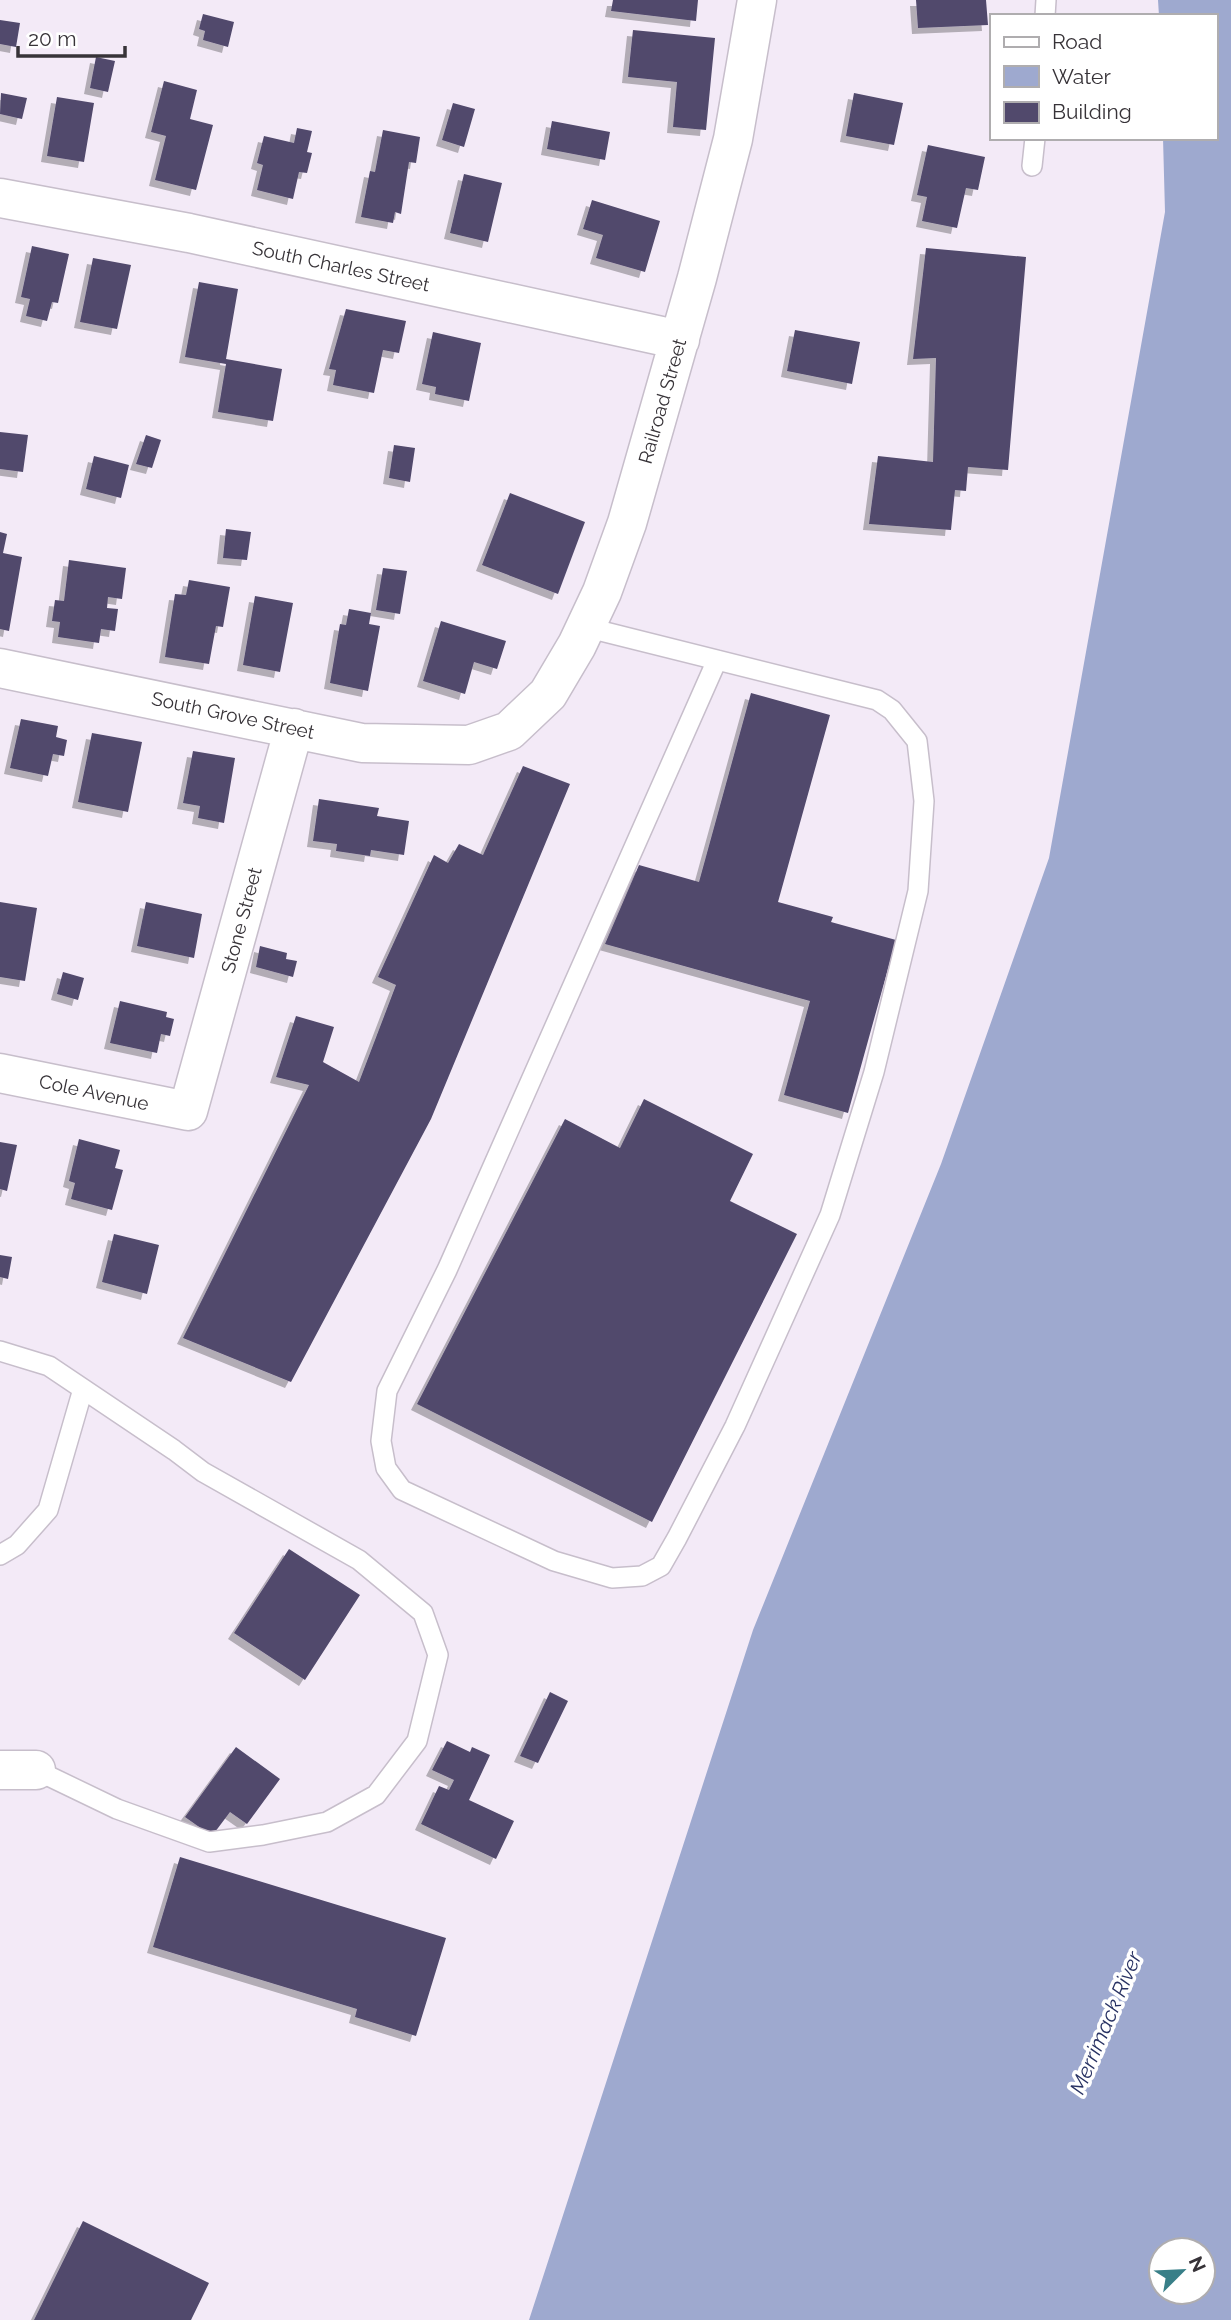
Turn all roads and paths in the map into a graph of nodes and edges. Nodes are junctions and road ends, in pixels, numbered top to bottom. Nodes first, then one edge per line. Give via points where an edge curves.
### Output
1 (757, 0) edge
2 (1035, 140) edge
3 (1032, 166) dead end
4 (0, 198) edge
5 (680, 340) junction
6 (585, 627) junction
7 (717, 660) junction
8 (0, 668) edge
9 (294, 728) junction
10 (469, 745) joint
11 (0, 1073) edge
12 (188, 1111) joint
13 (0, 1351) edge
14 (83, 1389) junction
15 (0, 1555) edge
16 (18, 1770) edge

1 - 5 street, Railroad Street via 733,139
2 - 3 lane
4 - 5 street, South Charles Street via 189,233
5 - 6 street, Railroad Street via 627,523
6 - 7 lane
6 - 10 street, Railroad Street via 548,694 509,731
7 - 7 lane via 877,700 892,710 917,741 924,801 918,891 874,1072 830,1215 735,1426 661,1566 642,1576 612,1578 554,1561 402,1490 386,1468 381,1441 387,1391 453,1258
8 - 9 street, South Grove Street
9 - 10 street, South Grove Street via 362,743
9 - 12 street, Stone Street
11 - 12 street, Cole Avenue
13 - 14 lane via 49,1366
14 - 15 lane via 48,1510 17,1545
14 - 16 lane via 203,1472 359,1560 422,1614 438,1655 417,1741 376,1795 327,1822 209,1842

